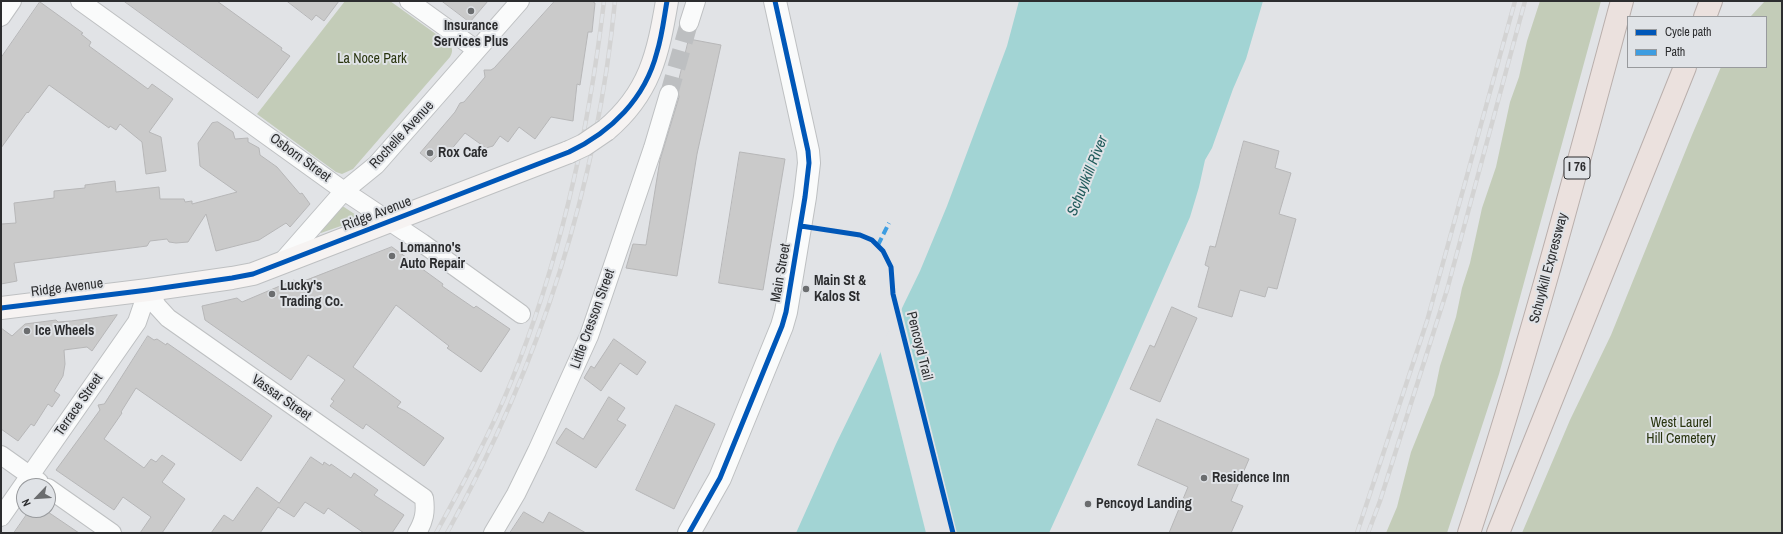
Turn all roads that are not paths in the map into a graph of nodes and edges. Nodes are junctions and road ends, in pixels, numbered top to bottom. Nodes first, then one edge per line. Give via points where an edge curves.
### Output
1 (12, 1) edge
2 (80, 1) edge
3 (409, 1) edge
4 (520, 1) edge
5 (667, 1) edge
6 (696, 1) edge
7 (775, 1) edge
8 (1622, 1) edge
9 (1712, 1) edge
10 (1705, 16) edge
11 (1, 17) edge
12 (689, 23) tunnel mouth
13 (477, 50) junction
14 (1685, 68) edge
15 (669, 94) tunnel mouth
16 (344, 191) junction
17 (390, 222) junction
18 (280, 264) junction
19 (148, 290) junction
20 (1, 308) edge
21 (521, 314) dead end
22 (1, 456) edge
23 (29, 475) junction
24 (33, 478) edge
25 (56, 494) edge
26 (1, 516) edge
27 (112, 533) edge
28 (417, 533) edge
29 (493, 533) edge
30 (689, 533) edge
31 (1469, 533) edge
32 (1498, 533) edge

1 - 11 street
2 - 16 street, Osborn Street
3 - 13 street
4 - 13 street, Rochelle Avenue
5 - 17 main road, Ridge Avenue, bridge via 658,52 646,81 628,108 606,130 569,152
6 - 12 street
7 - 30 street, Main Street via 808,151 808,176 801,226 782,326 720,478
8 - 31 highway, Schuylkill Expressway / I 76 via 1531,334
9 - 10 highway
13 - 16 street, Rochelle Avenue via 376,165
14 - 32 highway
15 - 29 street, Little Cresson Street via 589,336 537,451
16 - 17 street, Osborn Street
16 - 18 street, Rochelle Avenue
17 - 18 main road, Ridge Avenue
17 - 21 street, Osborn Street
18 - 19 main road, Ridge Avenue via 253,274
19 - 20 main road, Ridge Avenue
19 - 23 street, Terrace Street via 137,322
19 - 28 street, Vassar Street via 168,318 424,498 426,508
22 - 23 street
23 - 24 street
23 - 26 street, Terrace Street
25 - 27 street

